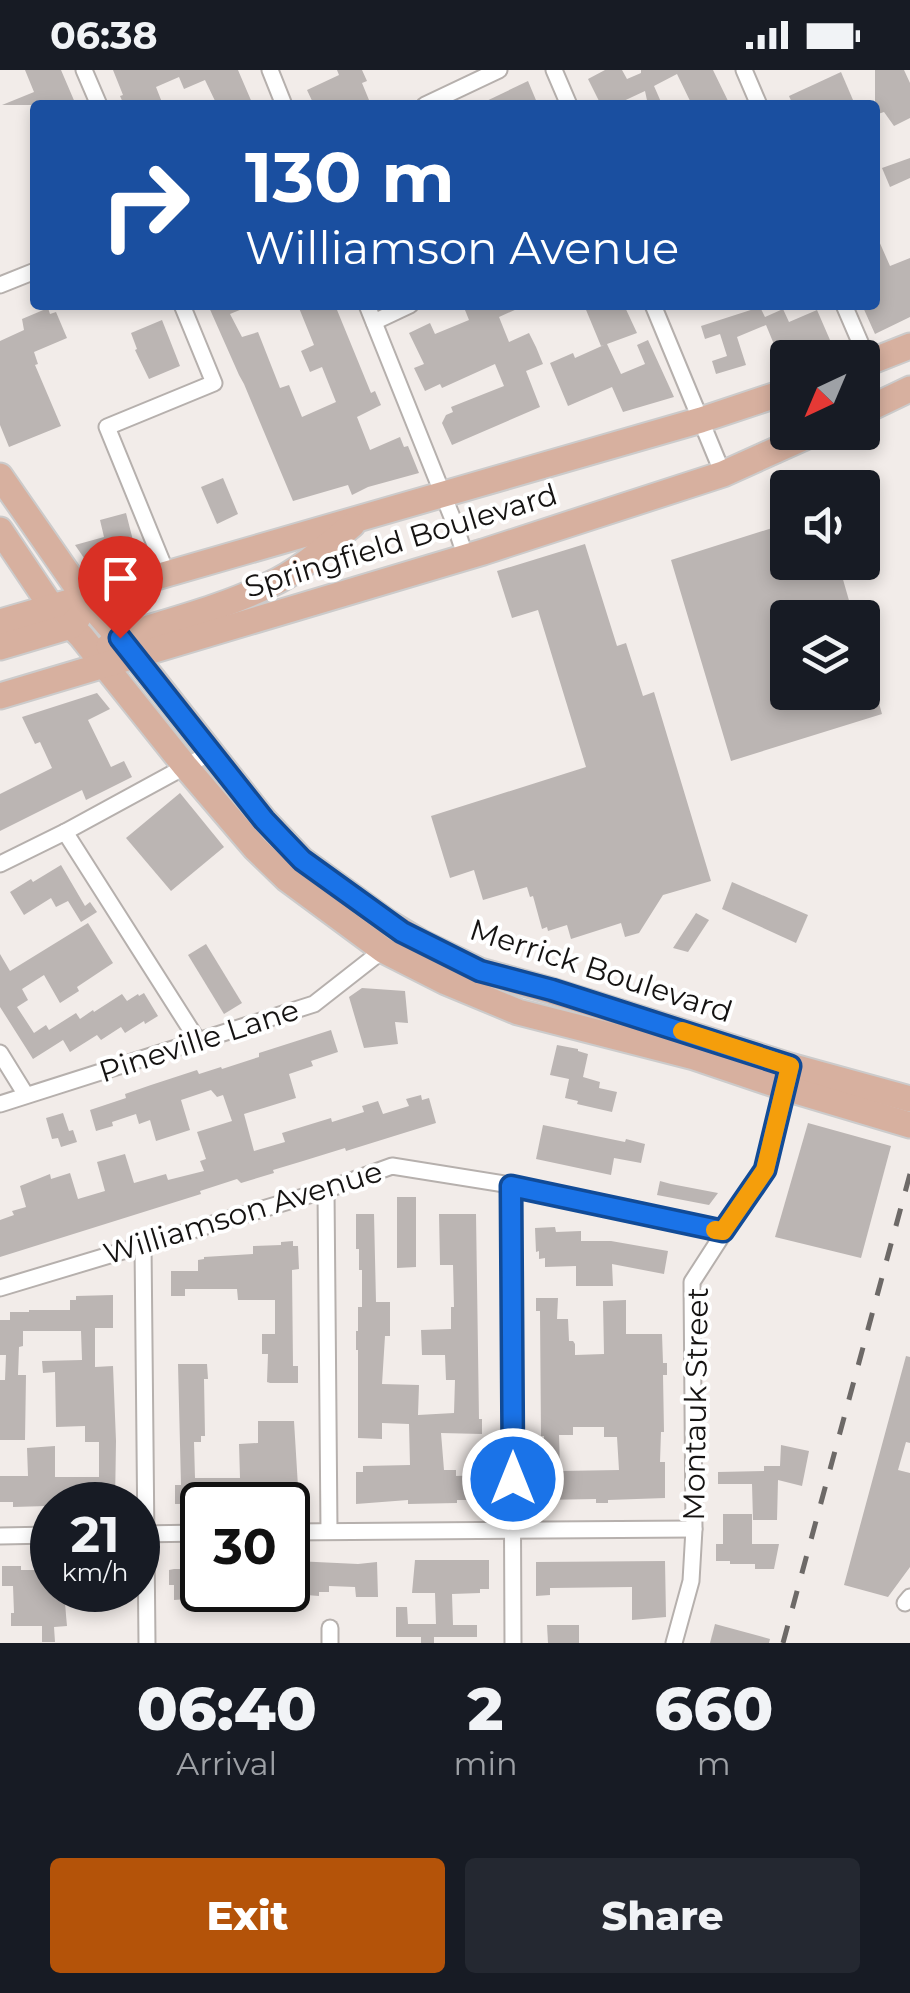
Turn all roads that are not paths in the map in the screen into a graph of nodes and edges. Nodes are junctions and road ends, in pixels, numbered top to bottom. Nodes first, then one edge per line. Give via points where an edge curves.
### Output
1 (84, 70) edge
2 (270, 70) edge
3 (499, 70) edge
4 (554, 70) edge
5 (744, 70) edge
6 (96, 100) edge
7 (282, 100) edge
8 (436, 100) edge
9 (567, 100) edge
10 (757, 100) edge
11 (30, 273) edge
12 (0, 285) edge
13 (184, 310) edge
14 (370, 310) edge
15 (399, 310) edge
16 (656, 310) edge
17 (846, 310) edge
18 (374, 322) junction
19 (857, 340) edge
20 (910, 346) edge
21 (880, 358) edge
22 (910, 388) edge
23 (770, 396) edge
24 (880, 403) edge
25 (701, 420) junction
26 (776, 450) edge
27 (722, 474) junction
28 (0, 476) edge
29 (444, 496) junction
30 (358, 520) junction
31 (0, 530) edge
32 (466, 558) junction
33 (167, 574) junction
34 (84, 596) junction
35 (51, 606) junction
36 (0, 622) edge
37 (71, 626) junction
38 (127, 646) junction
39 (0, 647) edge
40 (104, 665) junction
41 (0, 696) edge
42 (210, 753) junction
43 (185, 766) junction
44 (65, 832) junction
45 (0, 864) edge
46 (383, 950) junction
47 (198, 1041) junction
48 (0, 1053) edge
49 (788, 1077) junction
50 (26, 1095) junction
51 (910, 1100) edge
52 (0, 1104) edge
53 (910, 1125) edge
54 (511, 1186) junction
55 (326, 1190) junction
56 (723, 1231) junction
57 (143, 1244) junction
58 (0, 1288) edge
59 (142, 1482) edge
60 (694, 1529) junction
61 (310, 1531) edge
62 (329, 1531) junction
63 (513, 1531) junction
64 (30, 1535) edge
65 (0, 1536) edge
66 (146, 1612) edge
67 (147, 1643) edge
68 (513, 1643) edge
69 (674, 1643) edge

1 - 6 street
2 - 7 street
3 - 8 street
4 - 9 street
5 - 10 street
11 - 12 street
13 - 33 street via 214,384 107,427
14 - 18 street
15 - 18 street
16 - 25 street
17 - 19 street
18 - 29 street
20 - 21 main road
22 - 24 main road
23 - 25 main road, Springfield Boulevard
25 - 27 street
25 - 29 main road, Springfield Boulevard
26 - 27 main road, Springfield Boulevard
27 - 32 main road, Springfield Boulevard
28 - 34 main road, Merrick Boulevard
29 - 30 main road, Springfield Boulevard
29 - 32 street
30 - 33 main road, Springfield Boulevard
30 - 38 main road via 272,584
31 - 35 main road, Merrick Boulevard
32 - 38 main road, Springfield Boulevard
33 - 34 main road, Springfield Boulevard
34 - 35 main road, Springfield Boulevard
34 - 37 main road
34 - 38 main road, Merrick Boulevard
35 - 36 main road, Springfield Boulevard
35 - 37 main road, Merrick Boulevard
37 - 39 main road
37 - 40 main road, Merrick Boulevard
38 - 40 main road, Springfield Boulevard
38 - 42 main road, Merrick Boulevard
40 - 41 main road, Springfield Boulevard
40 - 43 main road, Merrick Boulevard
42 - 43 street
42 - 49 main road, Merrick Boulevard via 302,860 420,942 480,971 552,990
43 - 44 street
43 - 46 main road, Merrick Boulevard via 287,879
44 - 45 street
44 - 47 street
46 - 47 street, Pineville Lane via 314,1004
46 - 49 main road, Merrick Boulevard via 518,1012
47 - 50 street, Pineville Lane
48 - 50 street
49 - 51 main road, Merrick Boulevard
49 - 53 main road, Merrick Boulevard
49 - 56 street, Montauk Street via 765,1170
50 - 52 street, Pineville Lane
54 - 55 street, Williamson Avenue via 392,1166
54 - 56 street, Williamson Avenue
54 - 63 street
55 - 57 street, Williamson Avenue
55 - 62 street
56 - 60 street, Montauk Street via 692,1282
57 - 58 street, Williamson Avenue
57 - 59 street
60 - 63 street
60 - 69 street, Montauk Street via 691,1581
61 - 62 street
62 - 63 street
63 - 68 street
64 - 65 street
66 - 67 street

